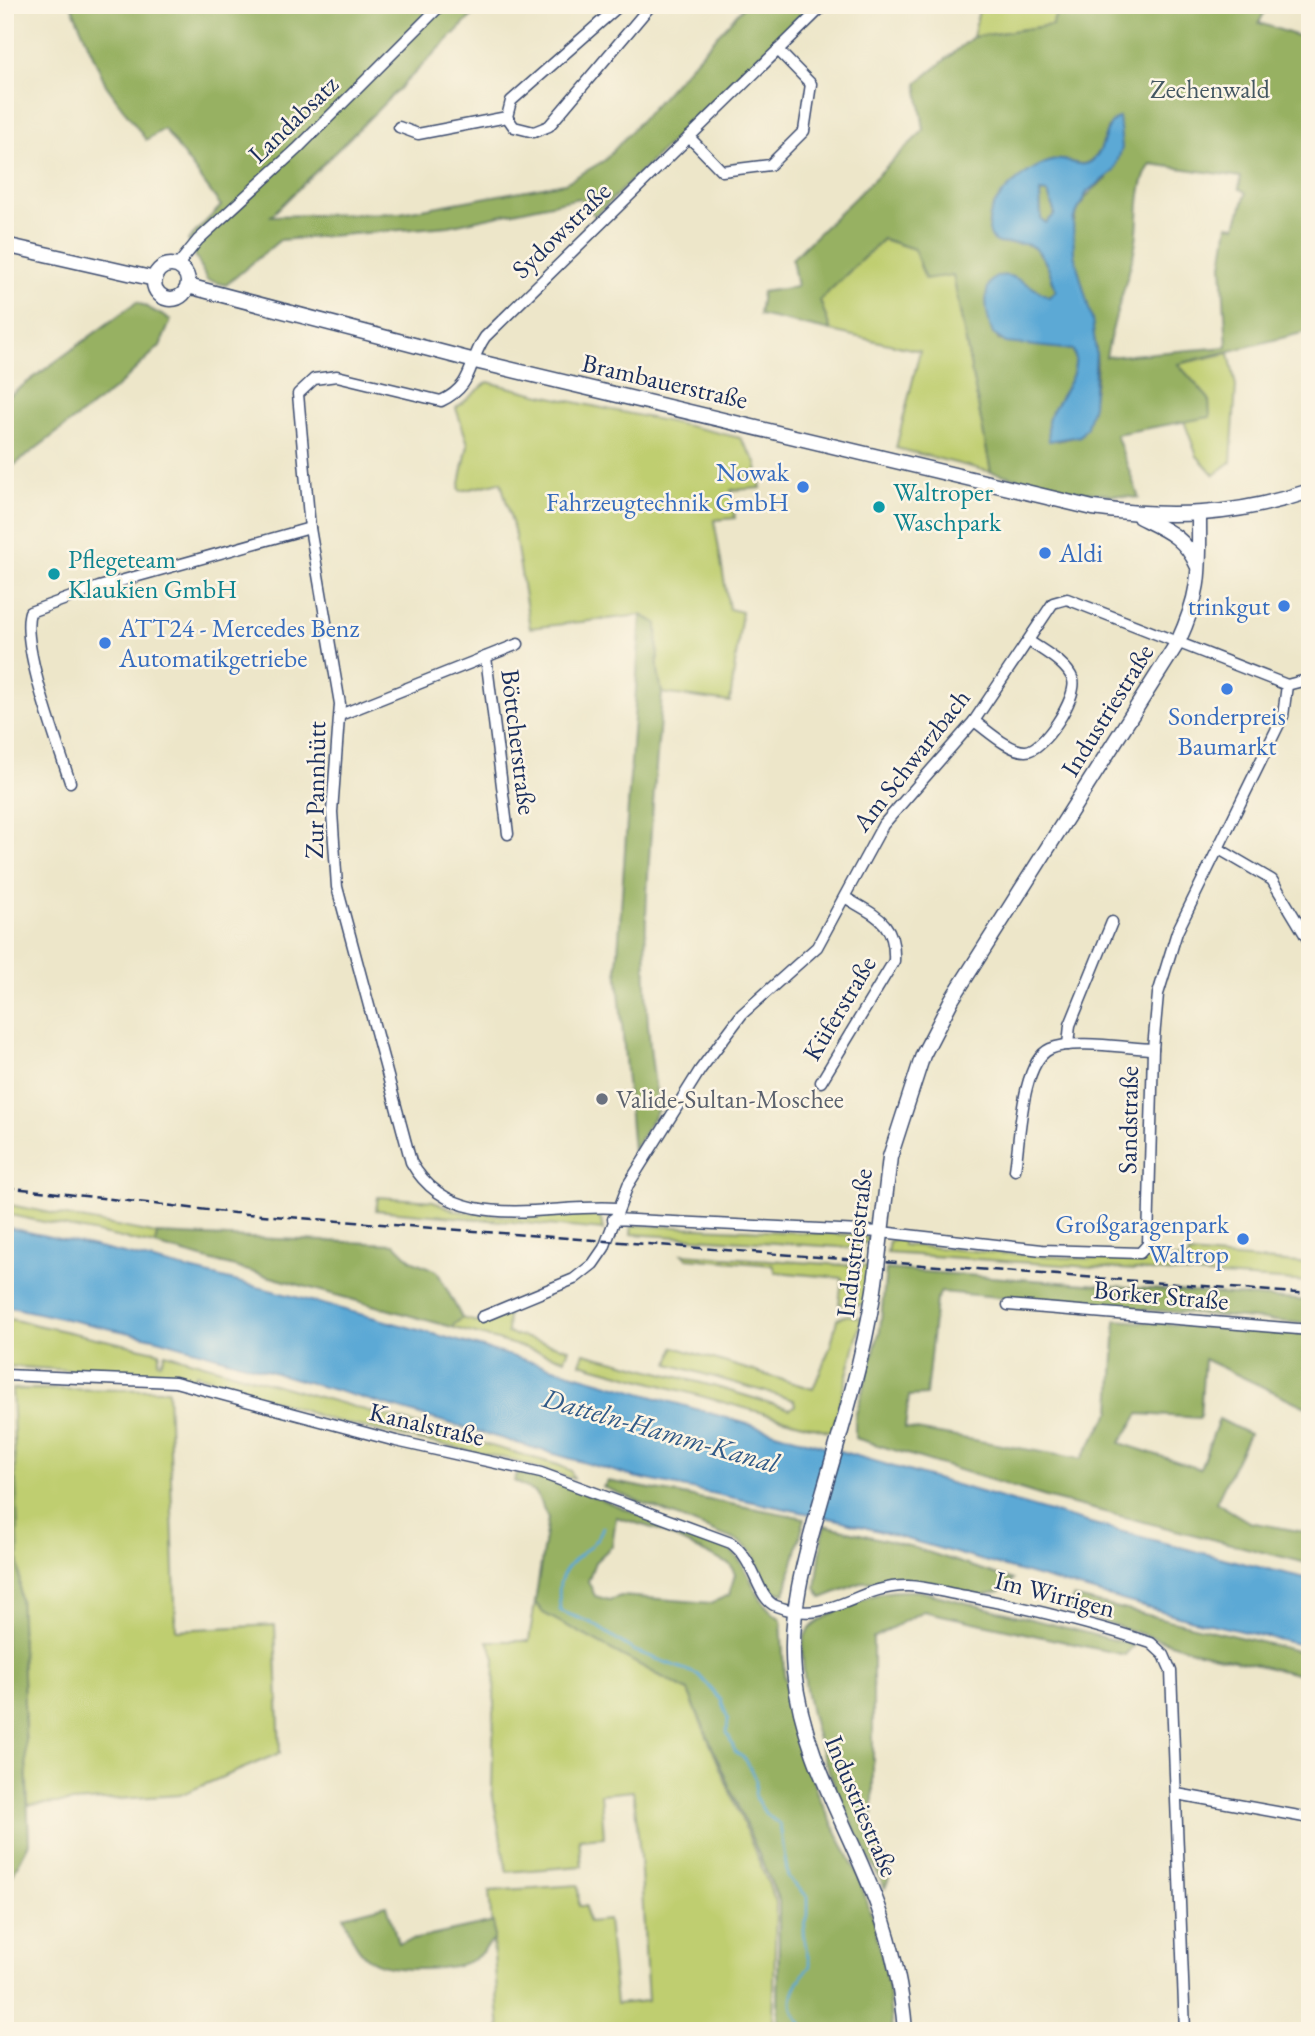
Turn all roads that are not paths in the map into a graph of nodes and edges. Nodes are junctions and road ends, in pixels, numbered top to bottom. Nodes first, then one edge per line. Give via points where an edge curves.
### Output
1 (441, 5) edge
2 (620, 5) edge
3 (651, 5) edge
4 (824, 5) edge
5 (778, 50) junction
6 (507, 117) junction
7 (399, 127) dead end
8 (689, 137) junction
9 (5, 245) edge
10 (177, 266) junction
11 (155, 279) junction
12 (188, 286) junction
13 (475, 361) junction
14 (1310, 491) edge
15 (1133, 514) junction
16 (1199, 515) junction
17 (310, 528) junction
18 (1200, 572) junction
19 (1029, 641) junction
20 (1178, 642) junction
21 (518, 643) dead end
22 (486, 657) junction
23 (1310, 679) edge
24 (1287, 685) junction
25 (340, 715) junction
26 (974, 721) junction
27 (70, 782) dead end
28 (508, 834) dead end
29 (1219, 849) junction
30 (846, 898) junction
31 (1112, 922) dead end
32 (1310, 943) edge
33 (1068, 1045) junction
34 (1153, 1049) junction
35 (821, 1082) dead end
36 (1015, 1170) dead end
37 (615, 1213) junction
38 (881, 1232) junction
39 (1008, 1306) dead end
40 (482, 1317) dead end
41 (1310, 1329) edge
42 (5, 1375) edge
43 (795, 1610) junction
44 (1177, 1794) junction
45 (1310, 1818) edge
46 (905, 2031) edge
47 (1185, 2031) edge

1 - 10 street, Landabsatz via 198,240
2 - 6 street via 512,101
3 - 6 street via 549,126 524,131
4 - 5 street, Sydowstraße
5 - 8 street, Sydowstraße
5 - 8 street via 811,84 804,131 770,165 722,171
6 - 7 street via 418,134
8 - 13 street, Sydowstraße via 485,337
9 - 11 main road
10 - 11 main road via 163,267
10 - 12 main road via 186,274
11 - 12 main road via 159,293 169,299 183,294
12 - 13 main road, Brambauerstraße
13 - 15 main road, Brambauerstraße via 1019,493
13 - 17 street, Zur Pannhütt via 457,393 442,401 337,376 314,379 298,394
14 - 16 main road, Brambauerstraße via 1239,512
15 - 16 main road, Brambauerstraße
15 - 18 main road, Brambauerstraße via 1180,538
16 - 18 main road, Industriestraße
17 - 25 street, Zur Pannhütt
17 - 27 street via 99,587 30,612 27,632
18 - 20 main road, Industriestraße via 1191,613
19 - 20 street, Am Schwarzbach via 1049,608 1062,598
19 - 26 street, Am Schwarzbach
19 - 26 street via 1065,667 1073,682 1071,699 1042,743 1032,750 1019,750
20 - 24 street
20 - 38 main road, Industriestraße via 952,999 923,1055 890,1157
21 - 22 street, Böttcherstraße
22 - 25 street, Böttcherstraße
22 - 28 street, Böttcherstraße
23 - 24 street
24 - 29 street, Sandstraße via 1283,716
25 - 37 street, Zur Pannhütt via 332,811 338,887 411,1162 437,1195 471,1207
26 - 30 street, Am Schwarzbach via 883,825
29 - 32 street via 1272,880
29 - 34 street, Sandstraße via 1177,932 1158,994
30 - 35 street, Küferstraße via 883,920 895,941 894,961
30 - 37 street, Am Schwarzbach via 817,947 742,1014 700,1070
31 - 33 street via 1070,1026
33 - 34 street
33 - 36 street via 1050,1049 1037,1059 1029,1077
34 - 38 street, Sandstraße via 1148,1244 1140,1253 1042,1250
37 - 38 street, Sandstraße
37 - 40 street, Am Schwarzbach via 604,1248 587,1271
38 - 43 main road, Industriestraße, bridge via 866,1339 799,1578
39 - 41 street, Borker Straße
42 - 43 street, Kanalstraße via 175,1382 396,1441 541,1473 731,1543 748,1559 767,1600 773,1606
43 - 44 street, Im Wirrigen via 824,1612 869,1591 910,1586 993,1601 1151,1643 1164,1655 1171,1671
43 - 46 main road, Industriestraße via 794,1671 804,1730 878,1907 900,1989
44 - 45 street
44 - 47 street, Im Wirrigen

